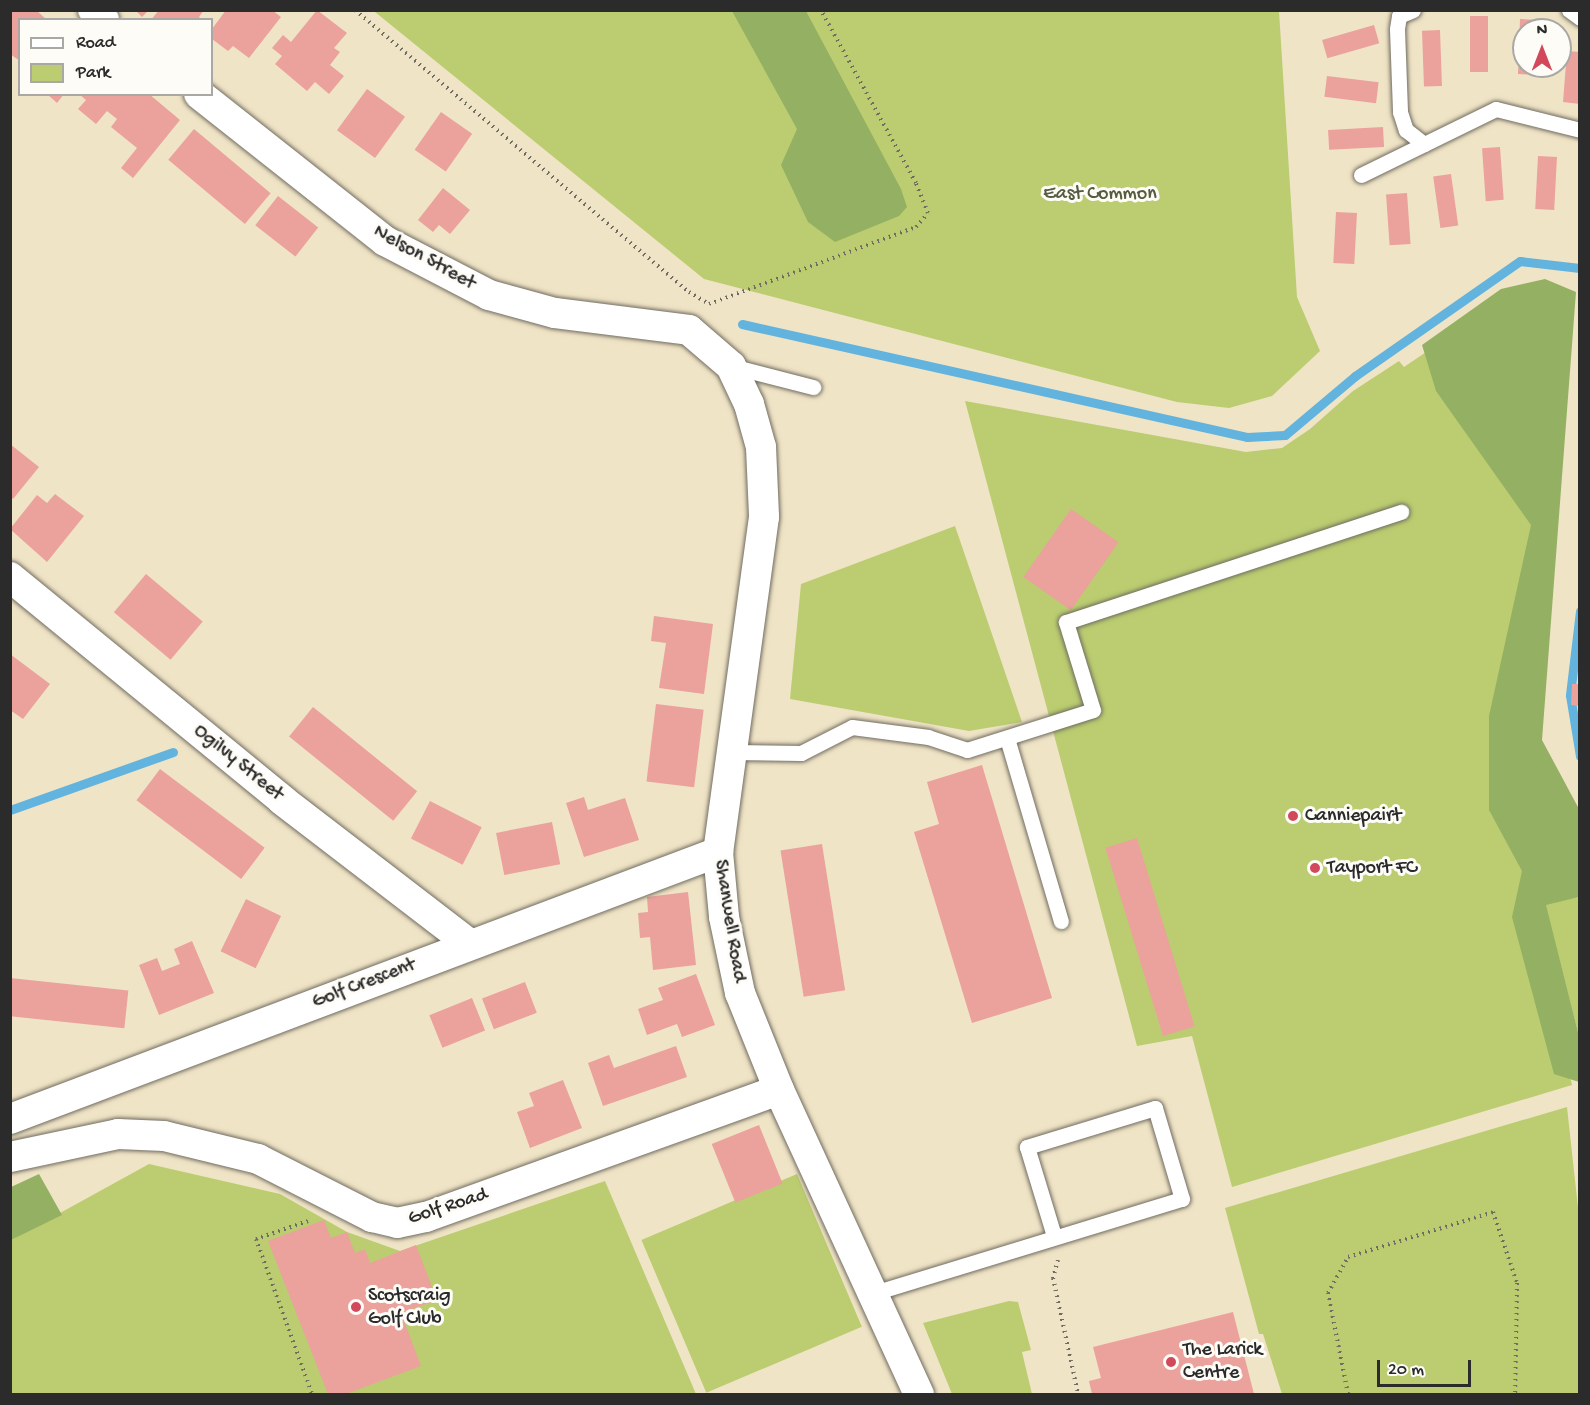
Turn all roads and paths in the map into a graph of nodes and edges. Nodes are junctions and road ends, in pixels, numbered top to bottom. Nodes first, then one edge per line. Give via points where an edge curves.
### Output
1 (355, 10) edge
2 (821, 10) edge
3 (1413, 10) edge
4 (1569, 10) edge
5 (1580, 18) edge
6 (203, 96) edge
7 (1580, 130) edge
8 (1424, 144) junction
9 (1361, 175) dead end
10 (688, 330) joint
11 (731, 366) junction
12 (813, 387) dead end
13 (1401, 512) dead end
14 (10, 577) edge
15 (1007, 738) junction
16 (734, 752) junction
17 (718, 852) junction
18 (1061, 921) dead end
19 (470, 944) junction
20 (779, 1090) junction
21 (10, 1119) edge
22 (10, 1157) edge
23 (352, 1206) junction
24 (1054, 1236) junction
25 (1059, 1256) dead end
26 (874, 1293) junction
27 (312, 1395) edge
28 (919, 1395) edge
29 (1078, 1395) edge
30 (1348, 1395) edge
31 (1515, 1395) edge

1 - 2 path via 689,292 709,304 916,227 928,213 916,183
3 - 8 lane via 1399,16 1397,29 1400,111 1406,130
4 - 5 lane
6 - 10 street, Nelson Street via 384,240 489,295 555,313
7 - 8 lane via 1496,109
8 - 9 lane
10 - 11 street, Shanwell Road
11 - 12 lane
11 - 16 street, Shanwell Road via 749,404 761,447 764,517
13 - 15 lane via 1066,622 1093,710
14 - 19 street, Ogilvy Street via 282,800
15 - 16 lane via 967,750 928,737 852,727 801,753
15 - 18 lane
16 - 17 street, Shanwell Road
17 - 19 street, Golf Crescent
17 - 20 street, Shanwell Road via 724,917 740,993
19 - 21 street, Golf Crescent
20 - 23 street, Golf Road via 426,1217 397,1223
20 - 26 street, Shanwell Road
22 - 23 street, Golf Road via 118,1134 164,1136 258,1159
23 - 27 path via 256,1239
24 - 24 lane via 1182,1199 1155,1108 1027,1147
24 - 26 lane via 1008,1255
25 - 29 path via 1053,1278
26 - 28 street, Shanwell Road
30 - 31 path via 1328,1293 1348,1257 1493,1212 1516,1283

